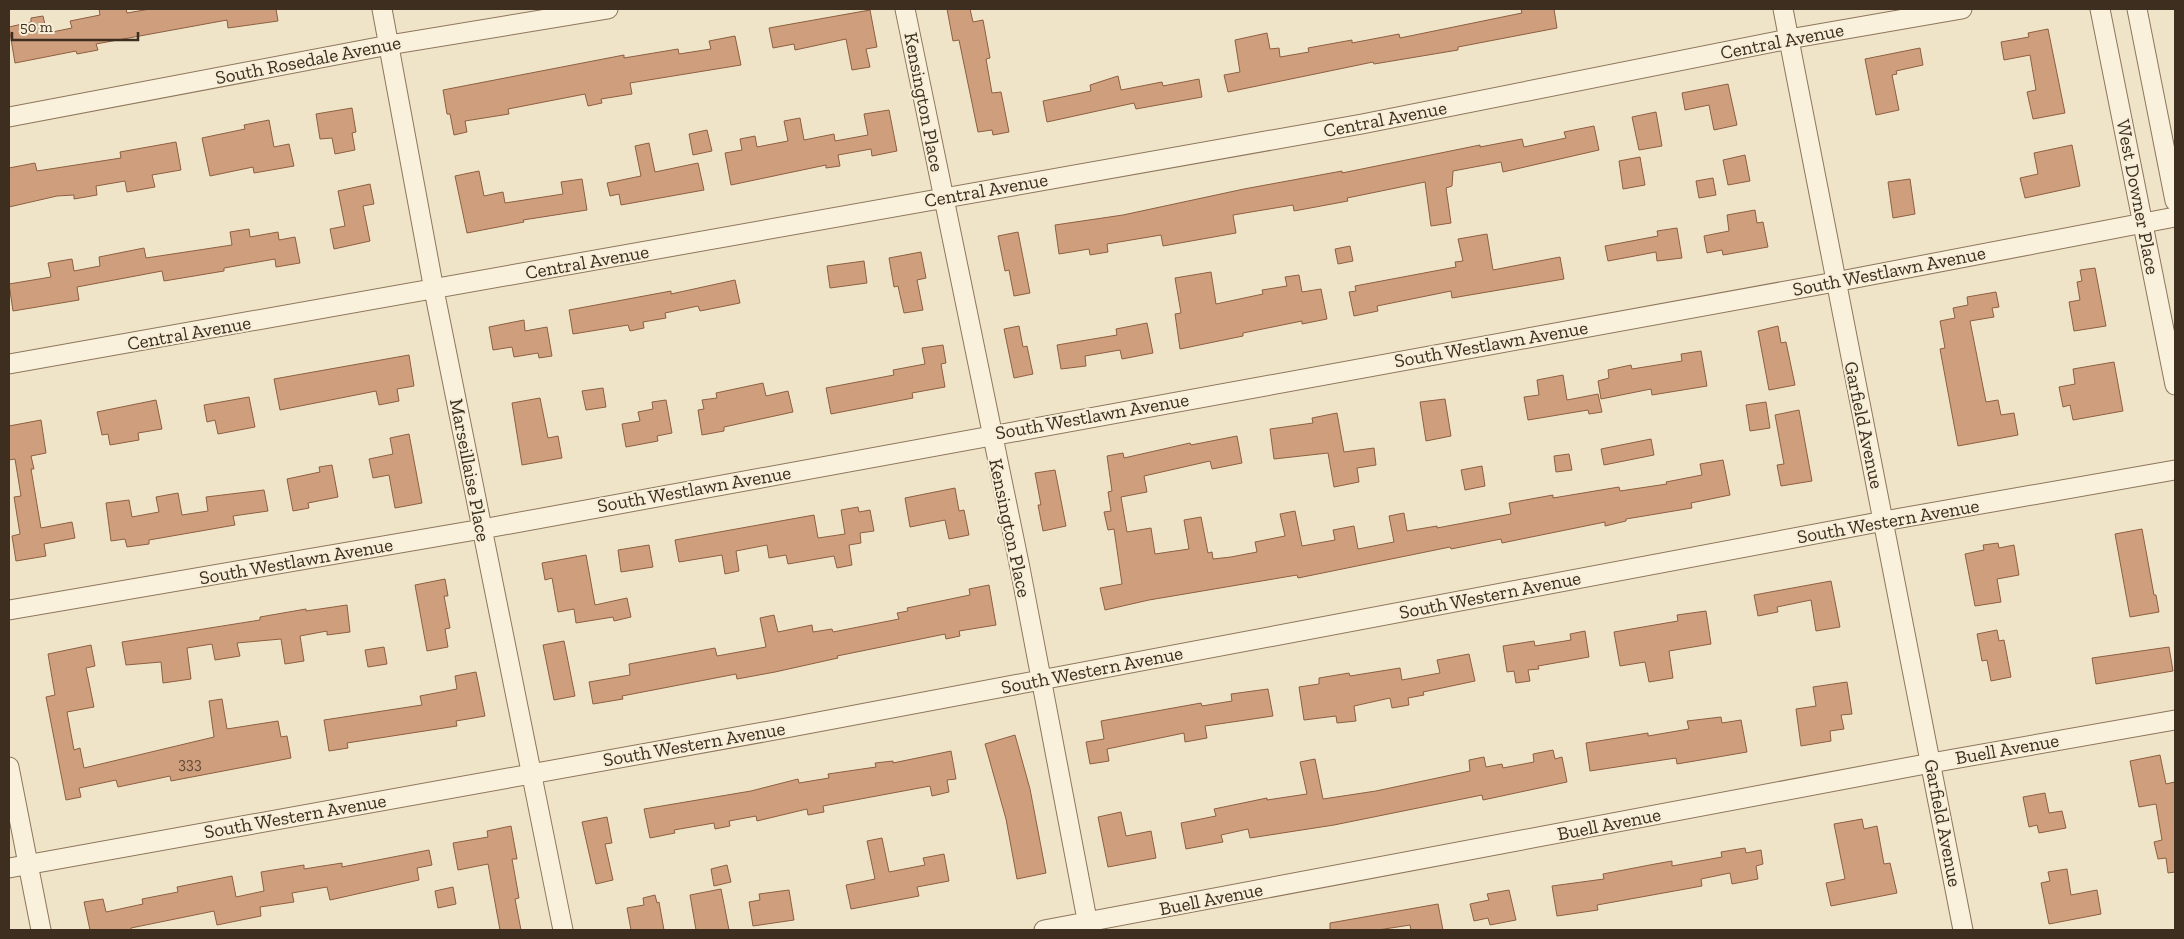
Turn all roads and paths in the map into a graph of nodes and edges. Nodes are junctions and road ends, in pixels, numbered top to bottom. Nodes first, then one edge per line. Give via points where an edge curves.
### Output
1 (382, 9) edge
2 (608, 9) edge
3 (905, 9) edge
4 (1783, 9) edge
5 (1962, 9) edge
6 (2100, 9) edge
7 (2137, 9) edge
8 (1789, 39) junction
9 (389, 45) junction
10 (9, 117) edge
11 (943, 197) junction
12 (2175, 201) edge
13 (2175, 217) edge
14 (2143, 223) junction
15 (1835, 282) junction
16 (434, 290) junction
17 (9, 364) edge
18 (2175, 385) edge
19 (991, 434) junction
20 (2175, 470) edge
21 (1884, 521) junction
22 (482, 529) junction
23 (9, 610) edge
24 (1040, 680) junction
25 (2175, 720) edge
26 (1931, 763) junction
27 (9, 768) edge
28 (530, 773) junction
29 (28, 865) junction
30 (9, 868) edge
31 (1088, 926) edge
32 (41, 930) edge
33 (564, 930) edge
34 (1044, 930) edge
35 (1964, 930) edge

1 - 9 street, Marseillaise Place
2 - 9 street, South Rosedale Avenue
3 - 11 street, Kensington Place
4 - 8 street, Garfield Avenue
5 - 8 street, Central Avenue
6 - 14 street, West Downer Place
7 - 12 street, West Downer Place
8 - 11 street, Central Avenue via 1362,124
8 - 15 street, Garfield Avenue
9 - 10 street, South Rosedale Avenue
9 - 16 street, Marseillaise Place
11 - 16 street, Central Avenue
11 - 19 street, Kensington Place
13 - 14 street, South Westlawn Avenue
14 - 15 street, South Westlawn Avenue
14 - 18 street, West Downer Place
15 - 19 street, South Westlawn Avenue
15 - 21 street, Garfield Avenue
16 - 17 street, Central Avenue
16 - 22 street, Marseillaise Place
19 - 22 street, South Westlawn Avenue
19 - 24 street, Kensington Place
20 - 21 street, South Western Avenue
21 - 24 street, South Western Avenue
21 - 26 street, Garfield Avenue
22 - 23 street, South Westlawn Avenue
22 - 28 street, Marseillaise Place
24 - 28 street, South Western Avenue
24 - 31 street, Kensington Place
25 - 26 street, Buell Avenue
26 - 31 street, Buell Avenue
26 - 35 street, Garfield Avenue
27 - 29 street
28 - 29 street, South Western Avenue
28 - 33 street, Marseillaise Place
29 - 30 street, South Western Avenue
29 - 32 street
31 - 34 street, Buell Avenue

